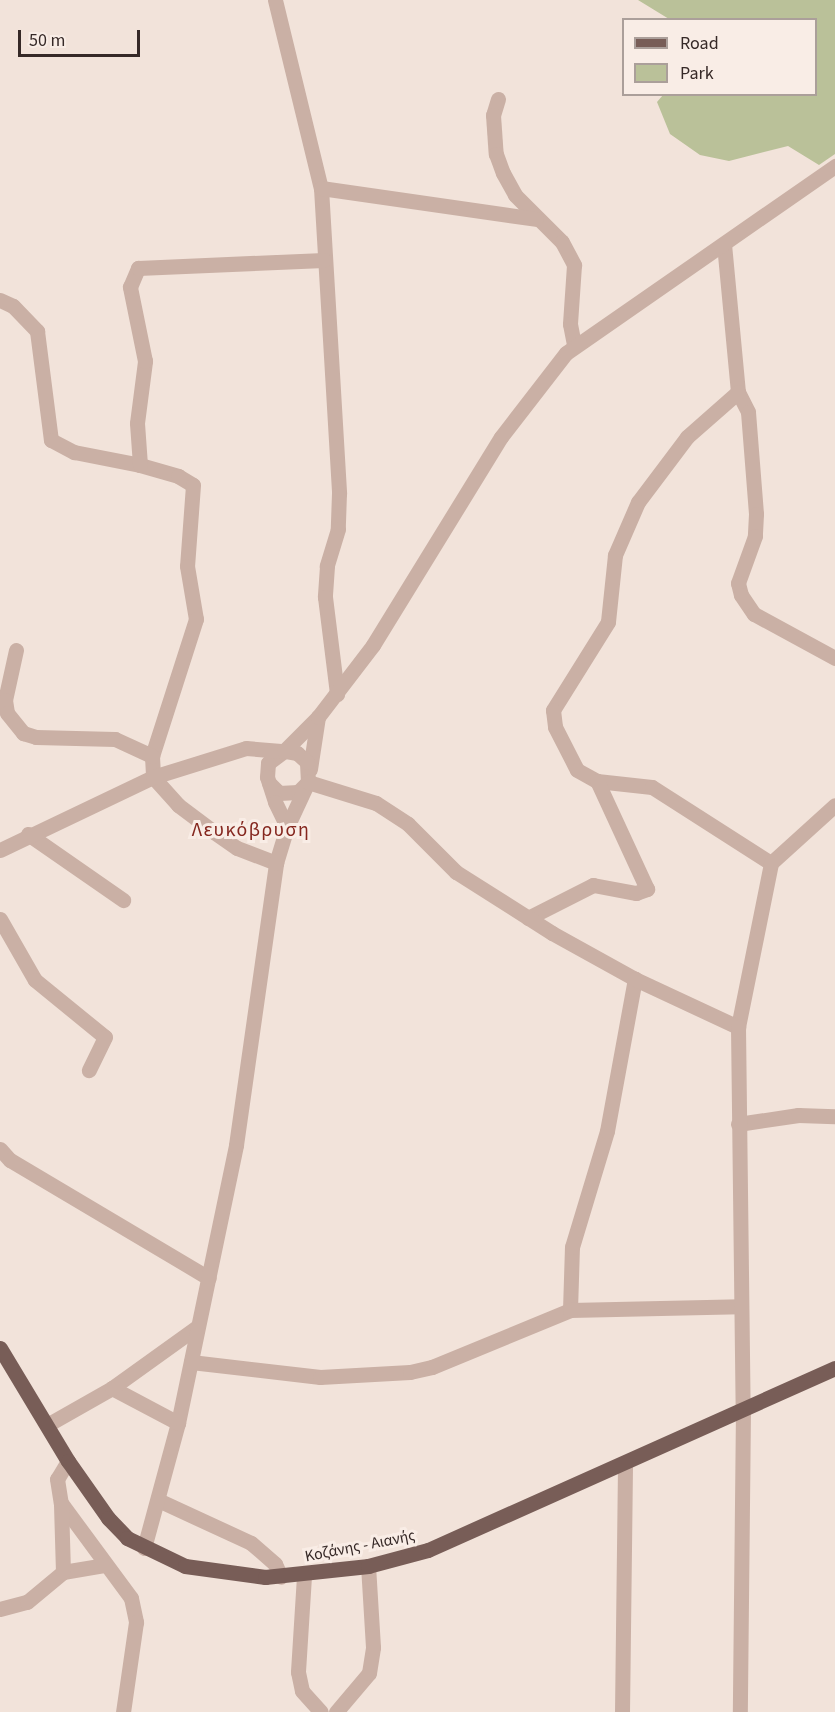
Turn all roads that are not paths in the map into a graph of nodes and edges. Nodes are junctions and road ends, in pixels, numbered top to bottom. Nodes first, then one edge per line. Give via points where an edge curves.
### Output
1 (275, 0) edge
2 (498, 99) dead end
3 (835, 166) edge
4 (321, 188) junction
5 (536, 219) junction
6 (724, 244) junction
7 (324, 260) junction
8 (0, 300) edge
9 (574, 345) junction
10 (738, 392) junction
11 (140, 465) junction
12 (16, 650) dead end
13 (835, 658) edge
14 (337, 694) junction
15 (318, 717) junction
16 (260, 750) junction
17 (284, 751) junction
18 (152, 756) junction
19 (309, 776) junction
20 (153, 777) junction
21 (268, 780) junction
22 (597, 781) junction
23 (835, 805) edge
24 (287, 827) junction
25 (28, 834) junction
26 (0, 850) edge
27 (276, 863) junction
28 (771, 863) junction
29 (123, 900) dead end
30 (528, 918) junction
31 (0, 919) edge
32 (635, 979) junction
33 (738, 1027) junction
34 (89, 1070) dead end
35 (835, 1116) edge
36 (738, 1124) junction
37 (0, 1149) edge
38 (209, 1278) junction
39 (740, 1306) junction
40 (570, 1311) junction
41 (197, 1328) junction
42 (0, 1348) edge
43 (191, 1362) junction
44 (835, 1368) edge
45 (112, 1388) junction
46 (743, 1409) junction
47 (178, 1423) junction
48 (48, 1425) junction
49 (68, 1461) junction
50 (626, 1463) junction
51 (158, 1500) junction
52 (61, 1503) junction
53 (144, 1548) junction
54 (105, 1565) junction
55 (368, 1566) junction
56 (63, 1572) junction
57 (304, 1576) junction
58 (281, 1577) junction
59 (0, 1609) edge
60 (123, 1712) edge
61 (321, 1712) edge
62 (336, 1712) edge
63 (622, 1712) edge
64 (740, 1712) edge

1 - 4 street
2 - 5 street via 493,115 496,154 515,195
3 - 6 street
4 - 5 street
4 - 7 street
5 - 9 street via 562,242 574,265 570,324
6 - 9 street
6 - 10 street
7 - 11 street via 138,268 130,287 145,361 137,423
7 - 14 street via 339,493 338,529 327,566 325,597
8 - 11 street via 13,306 36,331 51,440 74,452
9 - 14 street via 501,437 407,593
10 - 13 street via 748,412 756,514 755,536 738,583 741,594 754,614
10 - 22 street via 687,437 638,502 615,555 608,622 553,710 555,727 577,771
11 - 18 street via 178,476 193,485 187,566 196,619
12 - 18 street via 5,700 7,713 23,733 36,737 115,739
14 - 15 street
15 - 17 street
15 - 19 street
16 - 17 street
16 - 20 street via 246,748 221,754
16 - 21 street
17 - 19 street via 303,757
17 - 21 street via 268,763
18 - 20 street
19 - 21 street via 298,792 285,795
19 - 24 street
19 - 30 street via 376,803 408,824 456,872
20 - 25 street
20 - 27 street via 178,805 214,832 237,848
21 - 24 street
22 - 28 street via 652,787
22 - 30 street via 646,889 636,893 593,885
23 - 28 street
24 - 27 street
25 - 26 street
25 - 29 street
27 - 38 street via 236,1145
28 - 33 street
30 - 32 street
31 - 34 street via 35,980 105,1036
32 - 33 street
32 - 40 street via 607,1131 572,1247
33 - 36 street
35 - 36 street via 798,1115
36 - 39 street
37 - 38 street via 10,1160
38 - 41 street
39 - 40 street
39 - 46 street
40 - 43 street via 411,1372 320,1377
41 - 43 street
41 - 45 street
42 - 48 main road, Κοζάνης - Αιανής
43 - 47 street
44 - 46 main road, Κοζάνης - Αιανής
45 - 47 street
45 - 48 street
46 - 50 main road, Κοζάνης - Αιανής
46 - 64 street
47 - 51 street
48 - 49 main road, Κοζάνης - Αιανής
49 - 52 street via 57,1479
49 - 53 main road, Κοζάνης - Αιανής via 108,1518
50 - 55 main road, Κοζάνης - Αιανής via 462,1538
50 - 63 street
51 - 53 street
51 - 58 street via 251,1543 268,1556
52 - 54 street
52 - 56 street
53 - 58 main road, Κοζάνης - Αιανής via 185,1566
54 - 56 street
54 - 60 street via 131,1598 136,1622
55 - 57 main road, Κοζάνης - Αιανής
55 - 62 street via 373,1647 369,1673
56 - 59 street via 27,1602
57 - 58 main road, Κοζάνης - Αιανής
57 - 61 street via 298,1672 302,1691

